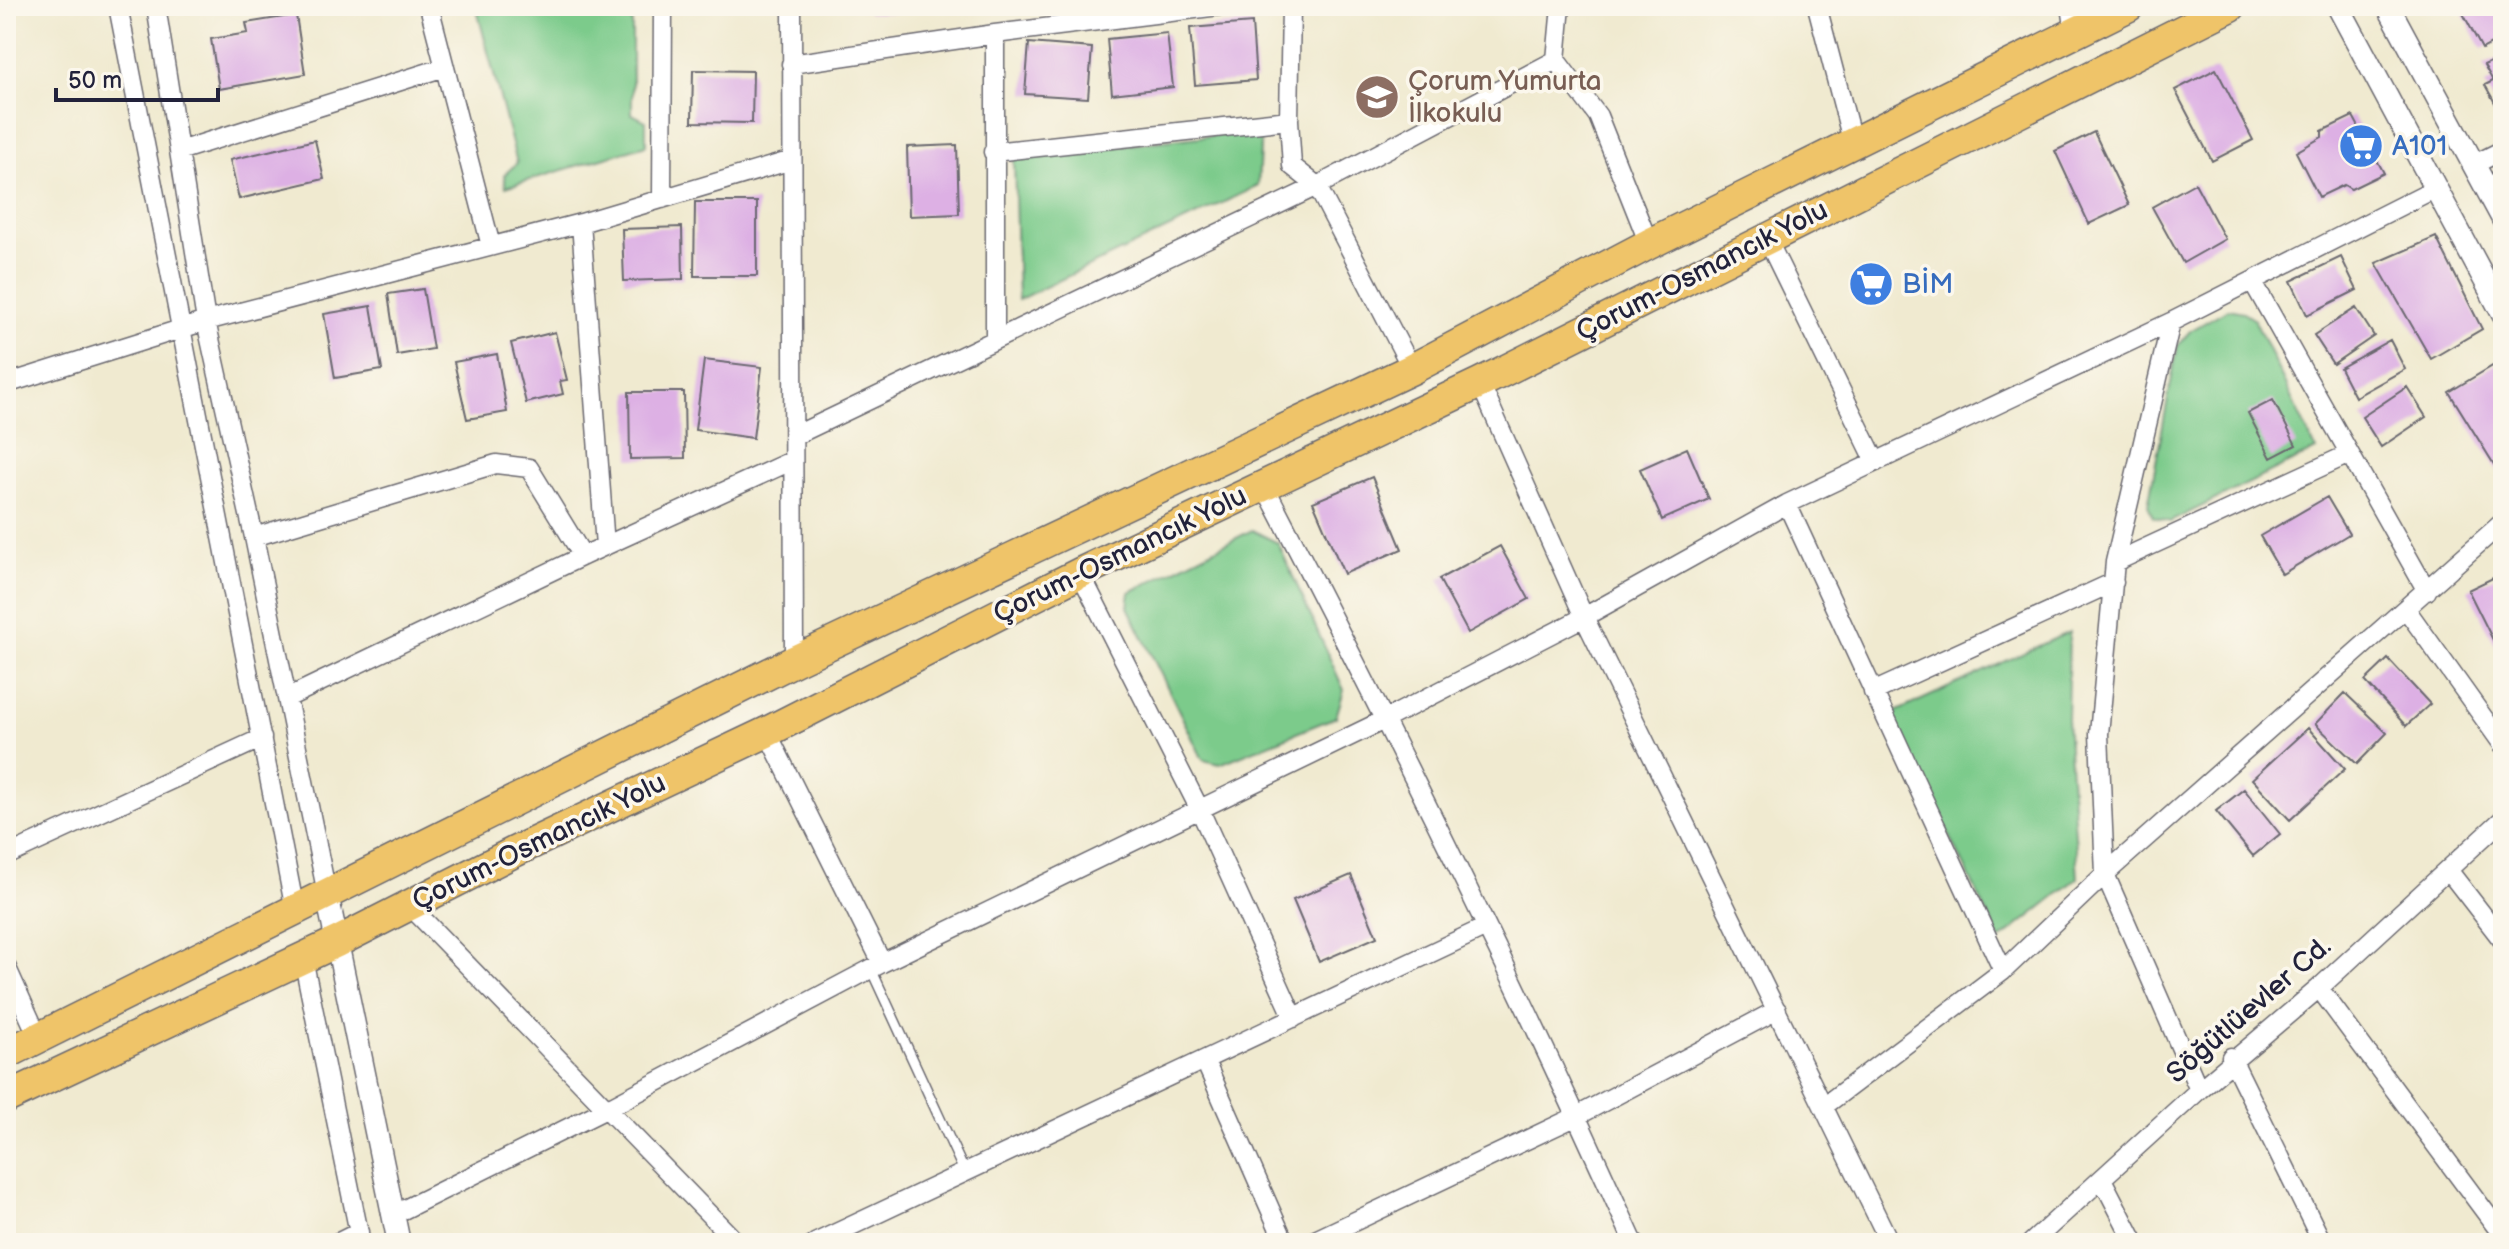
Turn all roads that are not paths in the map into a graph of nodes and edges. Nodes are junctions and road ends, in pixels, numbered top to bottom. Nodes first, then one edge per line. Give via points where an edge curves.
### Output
1 (118, 6) edge
2 (156, 6) edge
3 (429, 6) edge
4 (663, 6) edge
5 (792, 6) edge
6 (1219, 6) edge
7 (1291, 6) edge
8 (1561, 6) edge
9 (1817, 6) edge
10 (2129, 6) edge
11 (2231, 6) edge
12 (2338, 6) edge
13 (2388, 6) edge
14 (2073, 20) edge
15 (995, 34) junction
16 (1556, 60) junction
17 (791, 64) junction
18 (445, 67) junction
19 (1289, 120) junction
20 (1853, 144) junction
21 (2503, 150) edge
22 (179, 151) junction
23 (993, 152) junction
24 (792, 160) junction
25 (2473, 165) junction
26 (1317, 186) junction
27 (2434, 189) junction
28 (662, 199) junction
29 (2503, 219) edge
30 (581, 223) junction
31 (1767, 239) junction
32 (1649, 244) junction
33 (491, 246) junction
34 (2253, 282) junction
35 (2503, 314) edge
36 (206, 321) junction
37 (2171, 322) junction
38 (181, 328) junction
39 (995, 338) junction
40 (1412, 369) junction
41 (1480, 383) junction
42 (6, 384) edge
43 (794, 436) junction
44 (2349, 454) junction
45 (793, 460) junction
46 (1876, 462) junction
47 (1264, 485) junction
48 (1787, 504) junction
49 (2503, 522) edge
50 (254, 537) junction
51 (605, 546) junction
52 (583, 556) junction
53 (2115, 562) junction
54 (1080, 573) junction
55 (2114, 582) junction
56 (2427, 591) junction
57 (2406, 609) junction
58 (1584, 617) junction
59 (794, 661) junction
60 (1873, 692) junction
61 (287, 698) junction
62 (1386, 719) junction
63 (767, 732) junction
64 (262, 738) junction
65 (2503, 745) edge
66 (1199, 808) junction
67 (2503, 819) edge
68 (6, 856) edge
69 (2448, 870) junction
70 (2105, 874) junction
71 (327, 894) junction
72 (409, 905) junction
73 (295, 910) junction
74 (1486, 927) junction
75 (2503, 941) edge
76 (337, 942) junction
77 (303, 958) junction
78 (6, 966) edge
79 (876, 966) junction
80 (2003, 971) junction
81 (2319, 988) junction
82 (1777, 1010) junction
83 (1294, 1018) junction
84 (39, 1039) junction
85 (6, 1054) edge
86 (2232, 1059) junction
87 (1205, 1061) junction
88 (2199, 1090) junction
89 (6, 1098) edge
90 (1824, 1106) junction
91 (608, 1108) junction
92 (1577, 1116) junction
93 (965, 1173) junction
94 (2102, 1179) junction
95 (393, 1215) junction
96 (2503, 1236) edge
97 (360, 1238) edge
98 (337, 1243) edge
99 (399, 1243) edge
100 (737, 1243) edge
101 (815, 1243) edge
102 (1285, 1243) edge
103 (1309, 1243) edge
104 (1634, 1243) edge
105 (1890, 1243) edge
106 (2031, 1243) edge
107 (2135, 1243) edge
108 (2329, 1243) edge

1 - 38 street
2 - 22 street
3 - 18 street
4 - 28 street
5 - 17 street
6 - 15 street
7 - 19 street
8 - 16 street
9 - 20 street
10 - 14 highway, Çorum-Osmancık Yolu
11 - 31 highway, Çorum-Osmancık Yolu
12 - 27 street
13 - 25 street
14 - 20 highway, Çorum-Osmancık Yolu
15 - 17 street
15 - 23 street
16 - 26 street
16 - 32 street via 1598,116
17 - 24 street
18 - 22 street
18 - 33 street
19 - 23 street
19 - 26 street via 1292,166
20 - 32 highway, Çorum-Osmancık Yolu
21 - 25 street
22 - 36 street
23 - 39 street
24 - 28 street
24 - 43 street
25 - 29 street
26 - 39 street
26 - 40 street
27 - 34 street
27 - 35 street
28 - 30 street
30 - 33 street
30 - 51 street
31 - 41 highway, Çorum-Osmancık Yolu
31 - 46 street
32 - 40 highway, Çorum-Osmancık Yolu
33 - 36 street
34 - 37 street
34 - 44 street
36 - 38 street
36 - 50 street
37 - 46 street
37 - 53 street
38 - 42 street
38 - 64 street
39 - 43 street
40 - 59 highway, Çorum-Osmancık Yolu
41 - 47 highway, Çorum-Osmancık Yolu
41 - 58 street
43 - 45 street
44 - 53 street
44 - 56 street
45 - 51 street
45 - 59 street
46 - 48 street
47 - 54 highway, Çorum-Osmancık Yolu
47 - 62 street
48 - 58 street
48 - 60 street
49 - 56 street
50 - 52 street via 496,464 529,468
50 - 61 street
51 - 52 street
52 - 61 street
53 - 55 street
54 - 63 highway, Çorum-Osmancık Yolu
54 - 66 street
55 - 60 street
55 - 70 street via 2099,734
56 - 57 street
57 - 65 street
57 - 70 street
58 - 62 street
58 - 82 street
59 - 71 highway, Çorum-Osmancık Yolu
60 - 80 street
61 - 71 street
62 - 66 street
62 - 74 street
63 - 72 highway, Çorum-Osmancık Yolu
63 - 79 street
64 - 68 street
64 - 73 street
66 - 79 street
66 - 83 street
67 - 69 street, Söğütlüevler Cd.
69 - 75 street
69 - 81 street, Söğütlüevler Cd.
70 - 80 street
70 - 88 street
71 - 73 highway, Çorum-Osmancık Yolu
71 - 76 street
72 - 76 highway, Çorum-Osmancık Yolu
72 - 91 street
73 - 84 highway, Çorum-Osmancık Yolu
74 - 83 street
74 - 92 street
76 - 77 highway, Çorum-Osmancık Yolu
76 - 95 street
77 - 89 highway, Çorum-Osmancık Yolu
77 - 97 street
78 - 84 street
79 - 91 street
79 - 93 lane
80 - 90 street
81 - 86 street, Söğütlüevler Cd.
81 - 96 street
82 - 90 street
82 - 92 street
83 - 87 street
84 - 85 highway, Çorum-Osmancık Yolu
86 - 88 street, Söğütlüevler Cd.
86 - 108 street via 2321,1240
87 - 93 street
87 - 102 street
88 - 94 street, Söğütlüevler Cd.
90 - 105 street
91 - 95 street
91 - 100 street
92 - 103 street
92 - 104 street
93 - 101 street
94 - 106 street, Söğütlüevler Cd.
94 - 107 street
95 - 99 street
97 - 98 street

